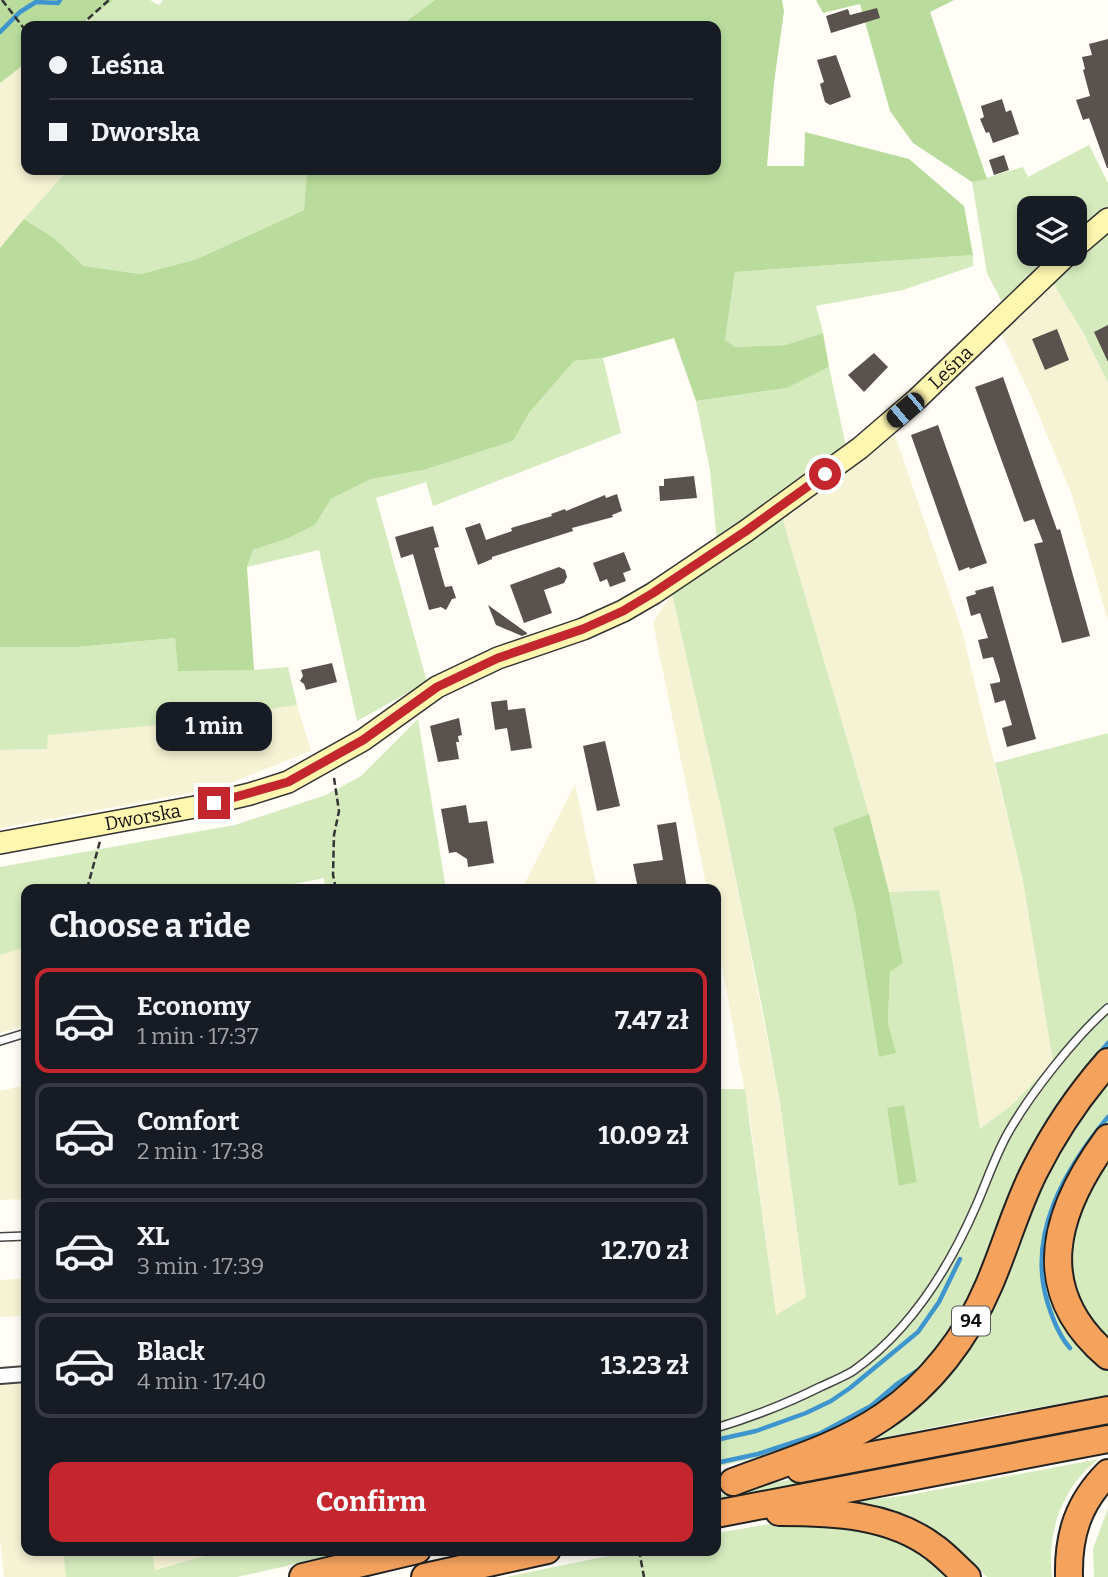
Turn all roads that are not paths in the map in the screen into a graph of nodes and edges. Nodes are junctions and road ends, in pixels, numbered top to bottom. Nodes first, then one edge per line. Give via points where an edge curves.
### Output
1 (1108, 219) edge
2 (1087, 237) edge
3 (1055, 266) edge
4 (325, 762) joint
5 (0, 843) edge
6 (1108, 1008) edge
7 (21, 1035) edge
8 (0, 1041) edge
9 (1108, 1062) edge
10 (1108, 1138) edge
11 (21, 1236) edge
12 (0, 1237) edge
13 (1108, 1356) edge
14 (21, 1374) edge
15 (0, 1376) edge
16 (1108, 1410) edge
17 (721, 1426) edge
18 (1108, 1438) edge
19 (1108, 1474) edge
20 (724, 1484) edge
21 (722, 1513) edge
22 (392, 1556) edge
23 (521, 1556) edge
24 (303, 1577) edge
25 (425, 1577) edge
26 (967, 1577) edge
27 (1069, 1577) edge

1 - 2 street
3 - 4 street, Leśna via 905,410 746,531 623,611 498,658 437,687
4 - 5 street, Dworska via 288,782 250,794
6 - 17 lane via 1031,1097 1009,1132 959,1244 904,1325 852,1372 788,1403
7 - 8 lane
9 - 20 highway, 94 via 1066,1115 1034,1172 988,1289 948,1357 884,1416 827,1446
10 - 13 highway via 1066,1213 1058,1270 1067,1304 1085,1335
11 - 12 lane
14 - 15 street
16 - 20 highway
18 - 21 highway
19 - 27 highway via 1076,1517
21 - 26 highway via 848,1515 892,1525 934,1547
22 - 24 highway
23 - 25 highway

